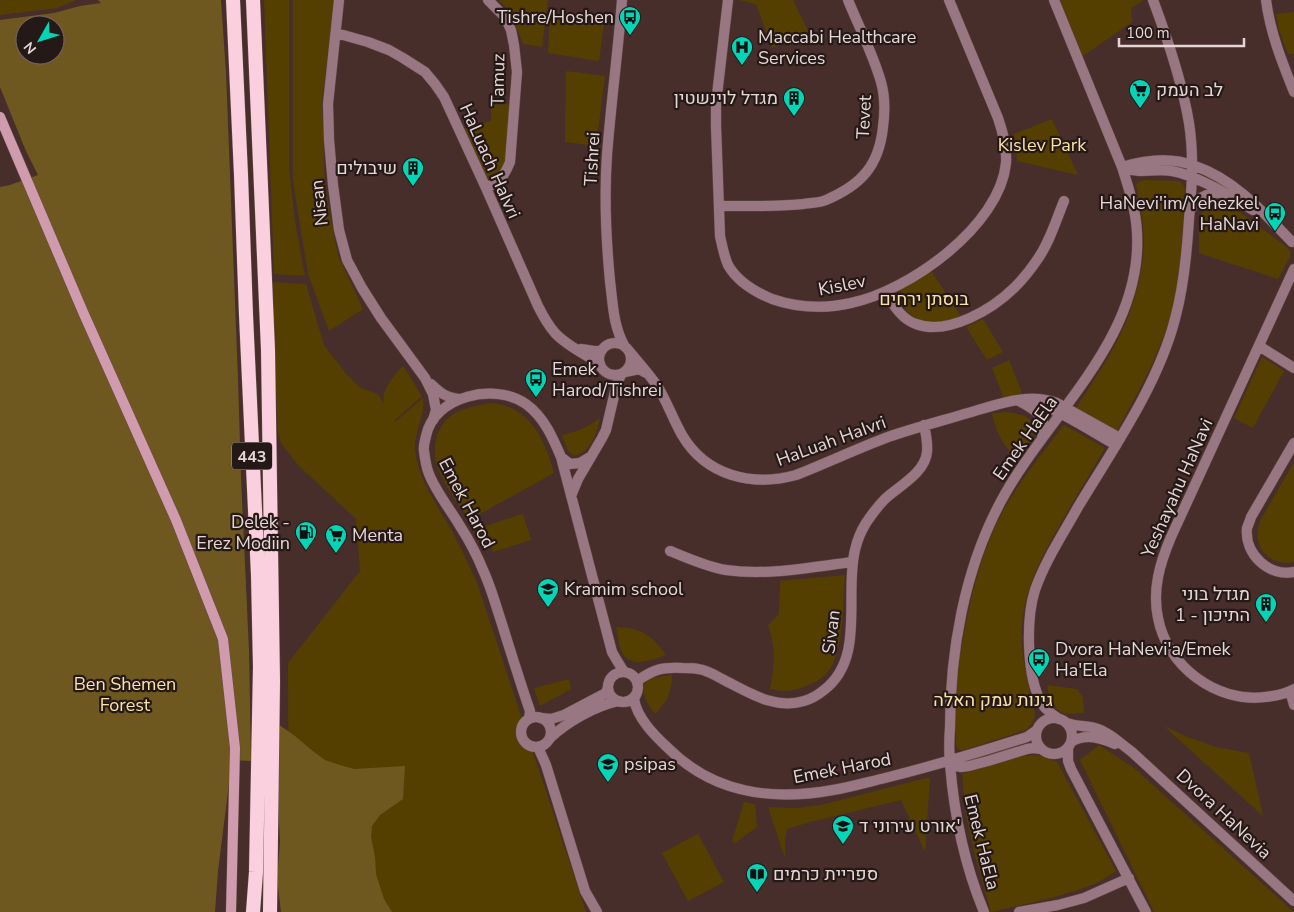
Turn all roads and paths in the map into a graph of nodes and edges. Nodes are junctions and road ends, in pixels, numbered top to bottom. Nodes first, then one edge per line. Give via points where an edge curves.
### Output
1 (234, 0) edge
2 (253, 0) edge
3 (339, 0) edge
4 (488, 0) edge
5 (622, 0) edge
6 (728, 0) edge
7 (848, 0) edge
8 (949, 0) edge
9 (1054, 0) edge
10 (1153, 0) edge
11 (1266, 0) edge
12 (336, 33) junction
13 (1294, 92) edge
14 (0, 117) edge
15 (1193, 165) junction
16 (1122, 167) junction
17 (1192, 178) junction
18 (486, 188) junction
19 (1226, 193) junction
20 (1064, 201) dead end
21 (719, 206) junction
22 (1190, 210) junction
23 (1293, 243) edge
24 (1294, 269) edge
25 (886, 291) junction
26 (614, 320) junction
27 (1259, 346) junction
28 (573, 347) junction
29 (603, 349) junction
30 (627, 349) junction
31 (601, 367) junction
32 (1294, 368) edge
33 (623, 373) junction
34 (651, 377) junction
35 (425, 378) junction
36 (460, 399) junction
37 (1014, 401) junction
38 (612, 403) junction
39 (1063, 411) junction
40 (434, 420) junction
41 (924, 425) junction
42 (1041, 441) junction
43 (1118, 442) junction
44 (1294, 443) edge
45 (560, 457) junction
46 (591, 457) junction
47 (571, 496) junction
48 (670, 551) dead end
49 (853, 562) junction
50 (1294, 572) edge
51 (624, 672) junction
52 (637, 681) junction
53 (608, 687) junction
54 (1292, 690) edge
55 (636, 695) junction
56 (618, 701) junction
57 (1294, 705) edge
58 (541, 718) junction
59 (529, 719) junction
60 (1062, 720) junction
61 (1037, 730) junction
62 (550, 738) junction
63 (1069, 745) junction
64 (538, 747) junction
65 (1041, 749) junction
66 (1132, 752) junction
67 (949, 762) junction
68 (1129, 878) junction
69 (1294, 901) edge
70 (231, 912) edge
71 (253, 912) edge
72 (270, 912) edge
73 (597, 912) edge
74 (984, 912) edge
75 (1019, 912) edge
76 (1146, 912) edge

1 - 71 highway, 443 via 260,667
2 - 72 highway, 443 via 268,350 273,681
3 - 12 street, Nisan
4 - 18 street, Tamuz via 511,30 516,72 510,162 502,178
5 - 26 street, Tishrei via 606,192
6 - 21 street, Kislev via 716,104
7 - 21 street, Tevet via 876,67 884,101 882,140 871,167 852,186 825,200 793,205
8 - 25 street, Kislev via 998,118 1006,147 1006,164 991,205 966,237 928,267
9 - 16 street, Emek HaEla
10 - 15 street via 1178,72 1189,124
11 - 13 street via 1277,49
12 - 18 street, HaLuach HaIvri via 389,50 425,72 444,97
12 - 35 street, Nisan via 328,104 339,230 347,260 362,288
14 - 70 main road via 176,520 222,639 235,748
15 - 16 street via 1151,161
15 - 17 street
15 - 23 street via 1235,188
16 - 17 street via 1138,172 1163,170
16 - 39 street, Emek HaEla via 1137,226 1136,269 1120,321
17 - 19 street
17 - 22 street
18 - 28 street, HaLuach HaIvri via 546,321
19 - 22 street via 1204,196
19 - 23 street via 1258,213
20 - 25 street via 1050,236 1027,273 1004,297 976,315 948,325 926,327 907,320 898,312
21 - 25 street, Kislev via 720,236 728,264 736,276 761,295 786,304 810,307 852,303
22 - 43 street via 1181,294 1171,335 1152,379
24 - 27 street, Yeshayahu HaNavi
26 - 29 street, Tishrei via 613,331
26 - 30 street, Tishrei
27 - 32 street
27 - 54 street, Yeshayahu HaNavi via 1163,558 1158,572 1156,602 1162,634 1170,649 1192,674 1206,684 1241,697 1275,696
28 - 29 street via 584,351
28 - 31 street, HaLuach HaIvri
29 - 30 street via 615,343
29 - 31 street via 599,359
30 - 33 street via 631,362
30 - 34 street, HaLuah HaIvri
31 - 33 street via 612,375
31 - 38 street
33 - 34 street via 639,369
33 - 38 street via 616,383
34 - 41 street, HaLuah HaIvri via 690,447 713,467 745,478 781,479 796,475
35 - 36 street, Nisan via 445,396
35 - 40 street, Nisan via 435,401
36 - 40 street, Emek Harod via 439,412
36 - 45 street, Emek Harod via 492,392 515,397 544,423
37 - 39 street, HaLuah HaIvri via 1027,398 1048,400
37 - 41 street, HaLuah HaIvri
37 - 42 street via 1033,409 1043,421
38 - 46 street via 606,430
39 - 42 street, Emek HaEla
39 - 43 street, HaLuah HaIvri
40 - 59 street, Emek Harod via 427,432 424,448 429,474 484,572 530,711
41 - 49 street, Sivan via 927,442 925,461 875,510 860,534
42 - 67 street, Emek HaEla via 1000,503 965,599 954,657
43 - 60 street via 1049,558 1031,608 1030,652 1034,684 1043,705
44 - 50 street via 1247,527 1249,545 1258,561 1273,571
45 - 46 street via 570,464
45 - 47 street, Emek Harod
46 - 47 street
47 - 51 street, Emek Harod via 612,652
48 - 49 street via 708,565 743,572
49 - 52 street, Sivan via 848,652 838,676 816,696 791,704 777,703 698,669 665,668 651,671
51 - 52 street via 630,673
51 - 53 street via 612,677
52 - 55 street
53 - 56 street via 608,692
53 - 58 street via 606,693 564,715
54 - 57 street
55 - 56 street via 628,702
55 - 67 street, Emek Harod via 635,705 640,716 672,753 704,776 758,794 794,795 825,791
56 - 62 street via 568,723
58 - 59 street
58 - 62 street via 550,727
59 - 64 street via 522,726 522,737 527,744
60 - 61 street via 1048,719
60 - 63 street via 1071,731
60 - 66 street, Dvora HaNevia via 1107,733
61 - 65 street via 1036,740
61 - 67 street via 1027,737
62 - 64 street
63 - 65 street via 1058,754
63 - 66 street, Dvora HaNevia via 1086,736
63 - 68 street via 1071,769
64 - 73 street via 585,891
65 - 67 street via 1027,749 968,766 960,767
66 - 69 street, Dvora HaNevia
67 - 74 street, Emek HaEla via 964,851
68 - 75 street via 1084,898
68 - 76 street

